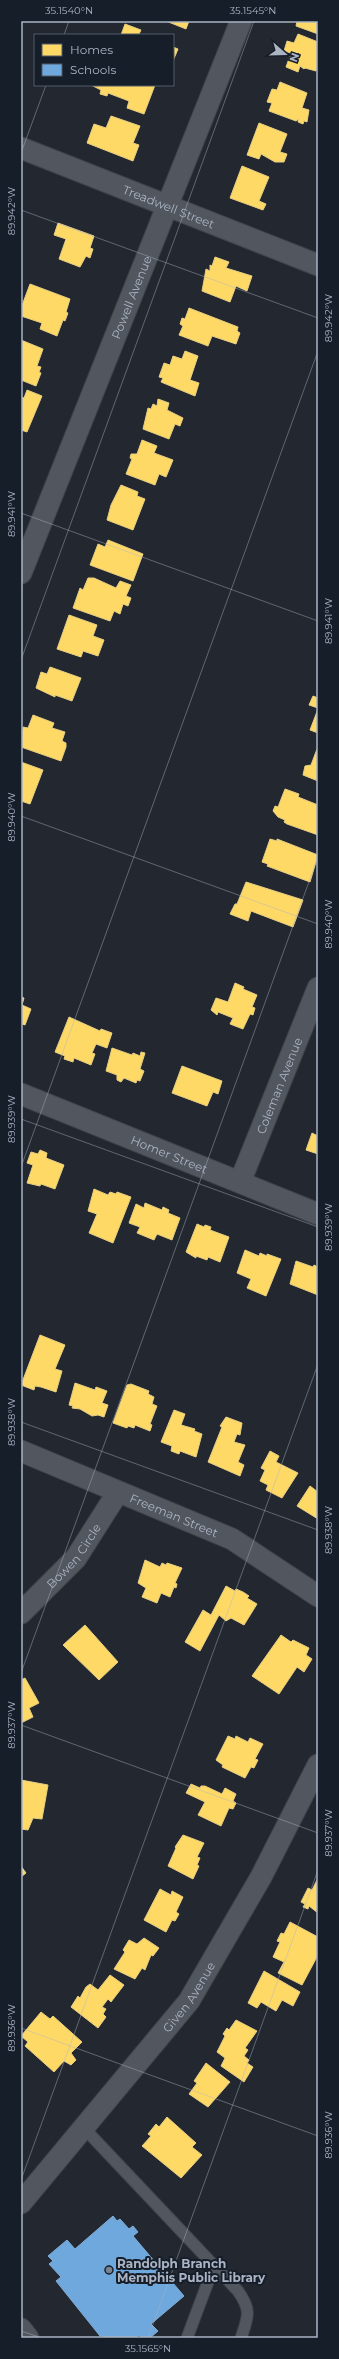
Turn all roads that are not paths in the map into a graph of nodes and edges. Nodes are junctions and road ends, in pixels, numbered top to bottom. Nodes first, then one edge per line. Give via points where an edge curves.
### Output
1 (242, 21) edge
2 (21, 148) edge
3 (169, 206) junction
4 (318, 265) edge
5 (21, 573) edge
6 (318, 988) edge
7 (21, 1094) edge
8 (240, 1182) junction
9 (318, 1214) edge
10 (21, 1451) edge
11 (118, 1492) junction
12 (318, 1596) edge
13 (21, 1613) edge
14 (318, 1765) edge
15 (83, 2127) junction
16 (21, 2203) edge
17 (214, 2266) junction
18 (21, 2329) edge
19 (28, 2338) edge
20 (187, 2338) edge
21 (241, 2338) edge

1 - 3 street, Powell Avenue
2 - 3 street, Treadwell Street
3 - 4 street, Treadwell Street
3 - 5 street, Powell Avenue
6 - 8 street, Coleman Avenue
7 - 8 street, Homer Street
8 - 9 street, Homer Street
10 - 11 street, Freeman Street
11 - 12 street, Freeman Street via 232,1539
11 - 13 street, Bowen Circle via 76,1558
14 - 15 street, Given Avenue via 261,1877 189,2001
15 - 16 street, Given Avenue
15 - 17 lane
17 - 20 lane
17 - 21 lane via 247,2304 248,2316
18 - 19 street

